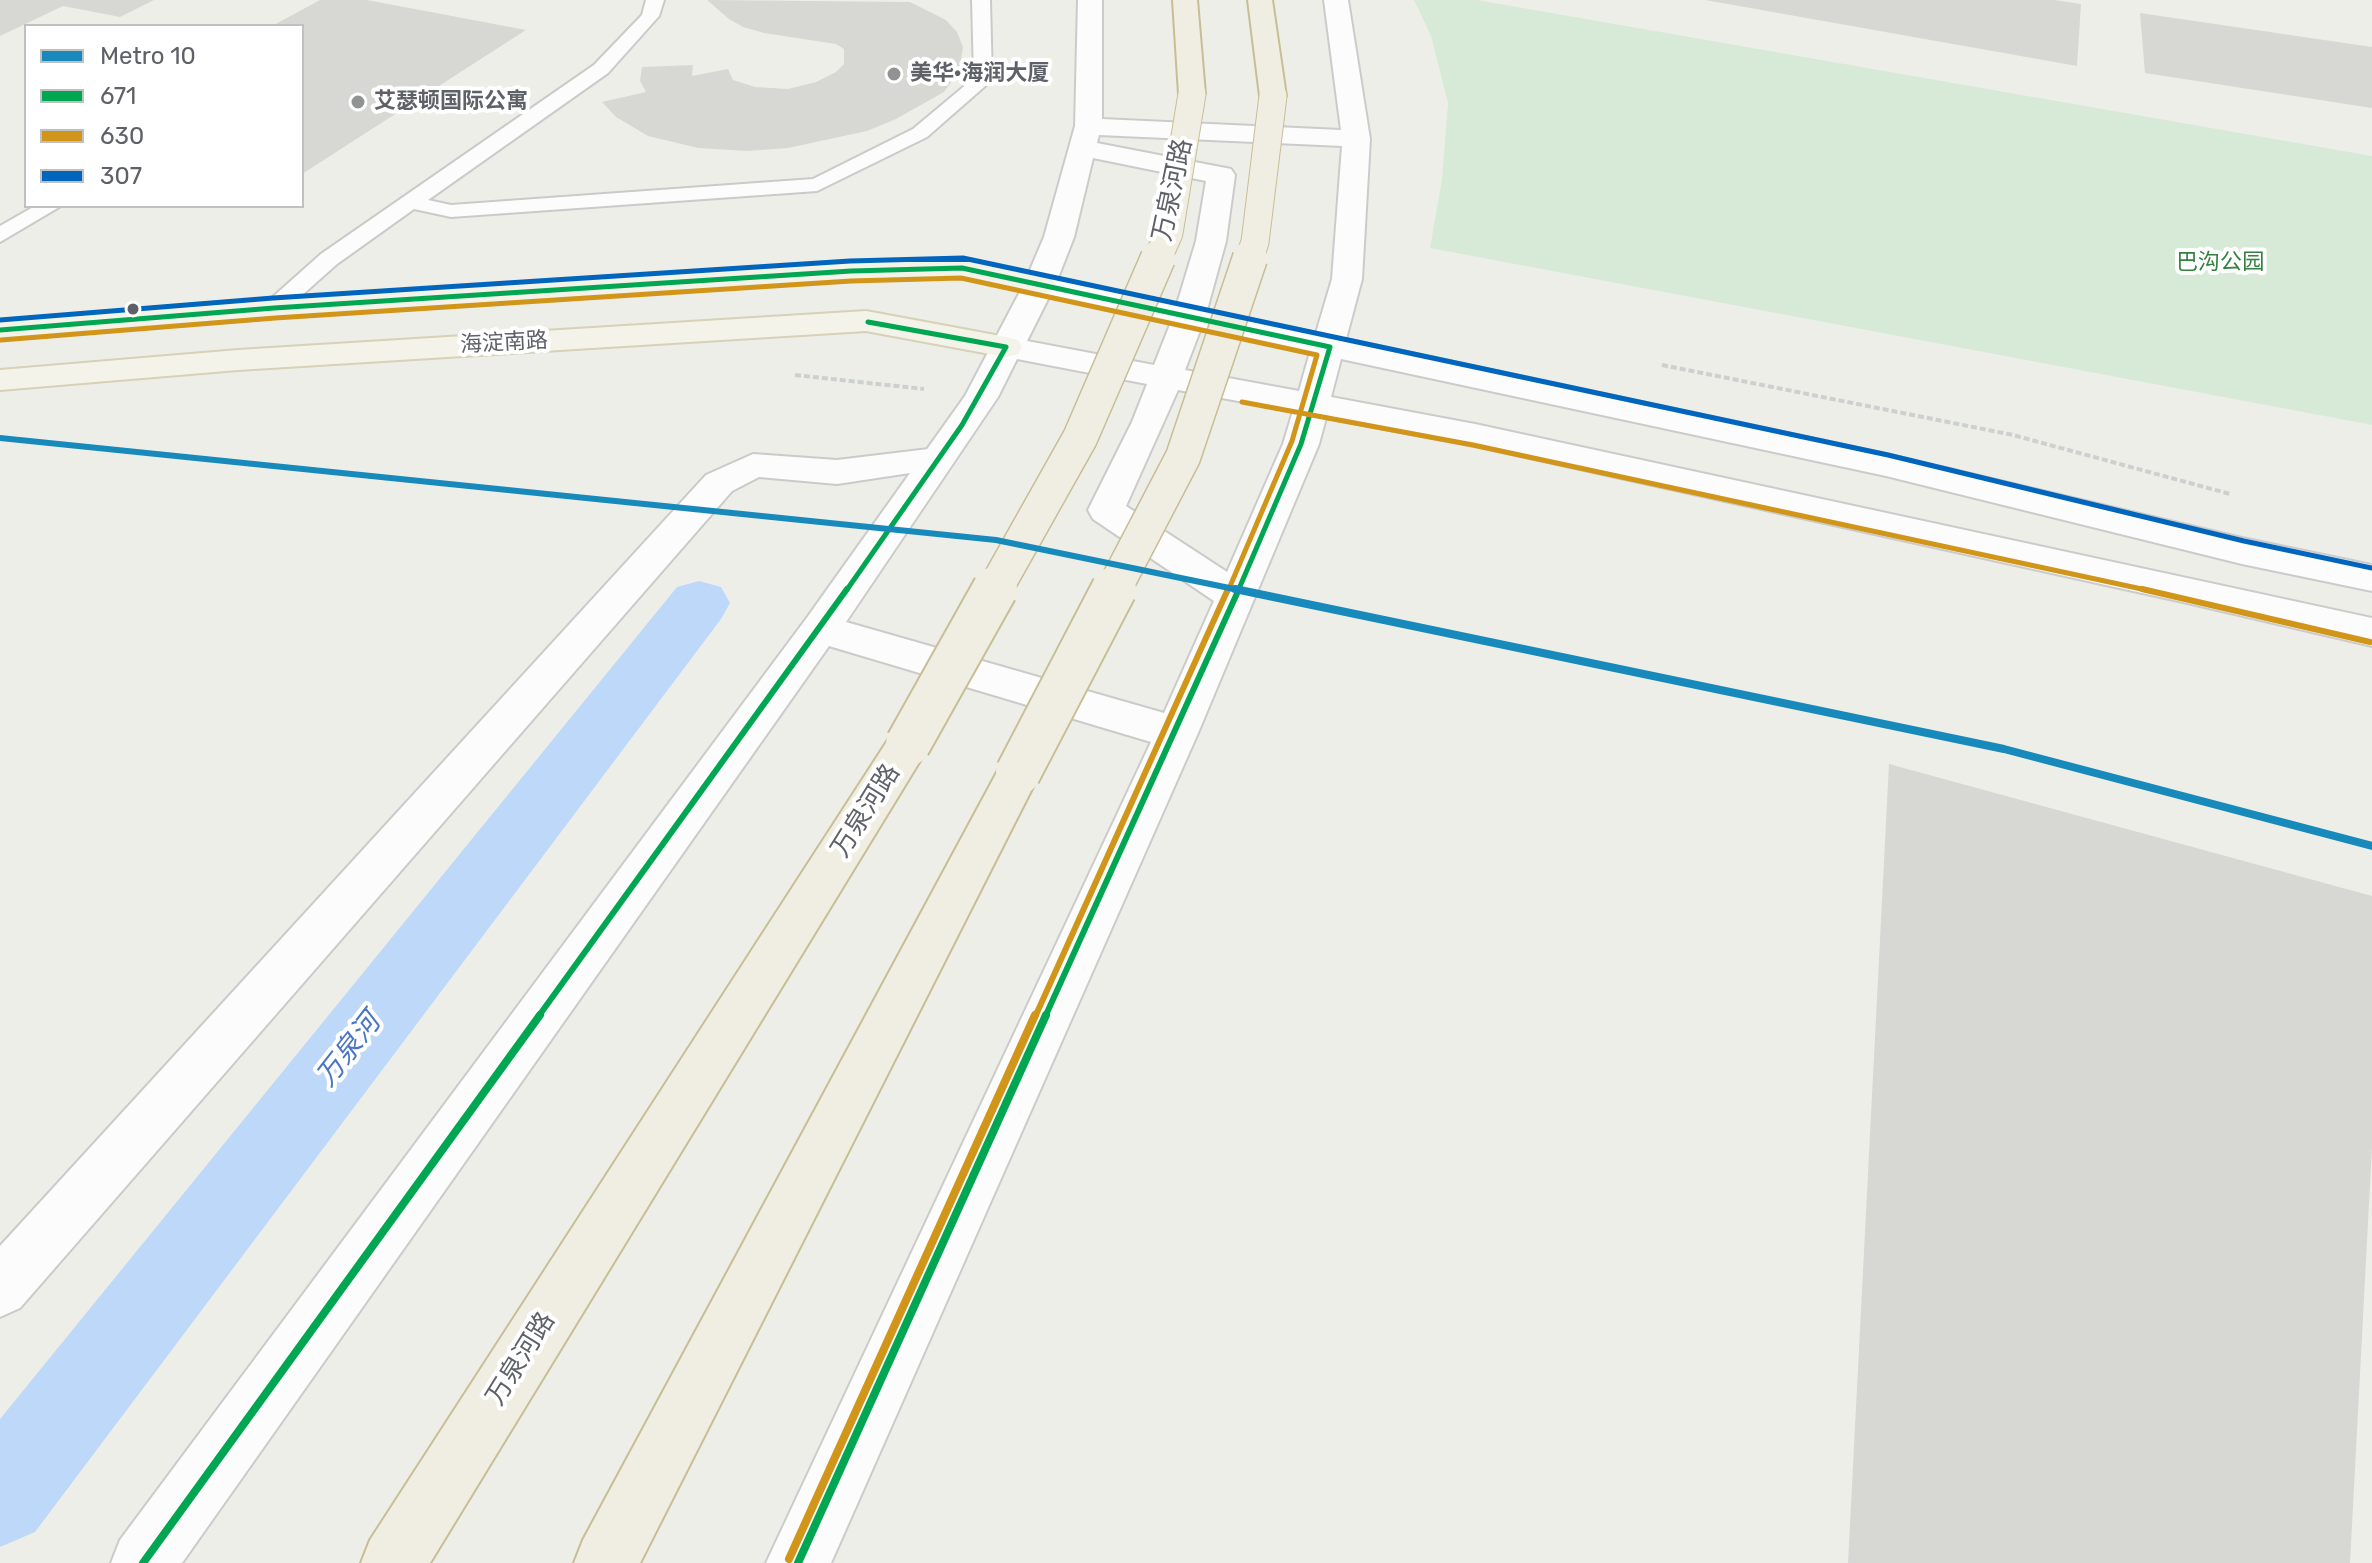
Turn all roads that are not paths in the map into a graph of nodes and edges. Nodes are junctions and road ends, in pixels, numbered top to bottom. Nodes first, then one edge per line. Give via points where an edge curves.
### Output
1 (655, 0) edge
2 (981, 0) edge
3 (1090, 0) edge
4 (1185, 0) edge
5 (1260, 0) edge
6 (1336, 0) edge
7 (1085, 137) junction
8 (1356, 139) junction
9 (410, 202) junction
10 (47, 208) edge
11 (0, 235) edge
12 (1040, 284) junction
13 (274, 308) junction
14 (1189, 316) junction
15 (0, 330) edge
16 (1006, 347) junction
17 (1330, 347) junction
18 (1167, 377) junction
19 (0, 380) edge
20 (1314, 405) junction
21 (937, 459) junction
22 (2372, 578) edge
23 (1236, 597) junction
24 (820, 629) junction
25 (2372, 632) edge
26 (1177, 733) junction
27 (0, 1288) edge
28 (143, 1563) edge
29 (393, 1563) edge
30 (606, 1563) edge
31 (798, 1563) edge

1 - 9 lane via 650,16 601,69
2 - 9 lane via 983,80 920,133 817,185 451,211
3 - 7 street
4 - 29 highway, 万泉河路, bridge via 1192,94 1169,233 1087,423 908,744
5 - 30 highway, bridge via 1273,96 1255,242 1183,457
6 - 8 street
7 - 8 street
7 - 12 street via 1059,237
7 - 14 street via 1221,175 1211,241
8 - 17 street via 1347,279
9 - 13 lane via 329,259
10 - 11 lane
12 - 13 main road, 海淀南路 via 962,268 851,271
12 - 14 street
12 - 16 street
13 - 15 main road, 海淀南路
14 - 17 street
14 - 18 street
16 - 18 street
16 - 19 main road, 海淀南路 via 866,321
16 - 21 street via 981,397
17 - 20 street
17 - 22 street via 1871,461
18 - 20 street
18 - 23 street via 1106,510
20 - 23 street
20 - 25 street via 1537,448
21 - 24 street
21 - 27 street via 837,472 753,465 719,483
23 - 26 street
24 - 26 street
24 - 28 street
26 - 31 street

